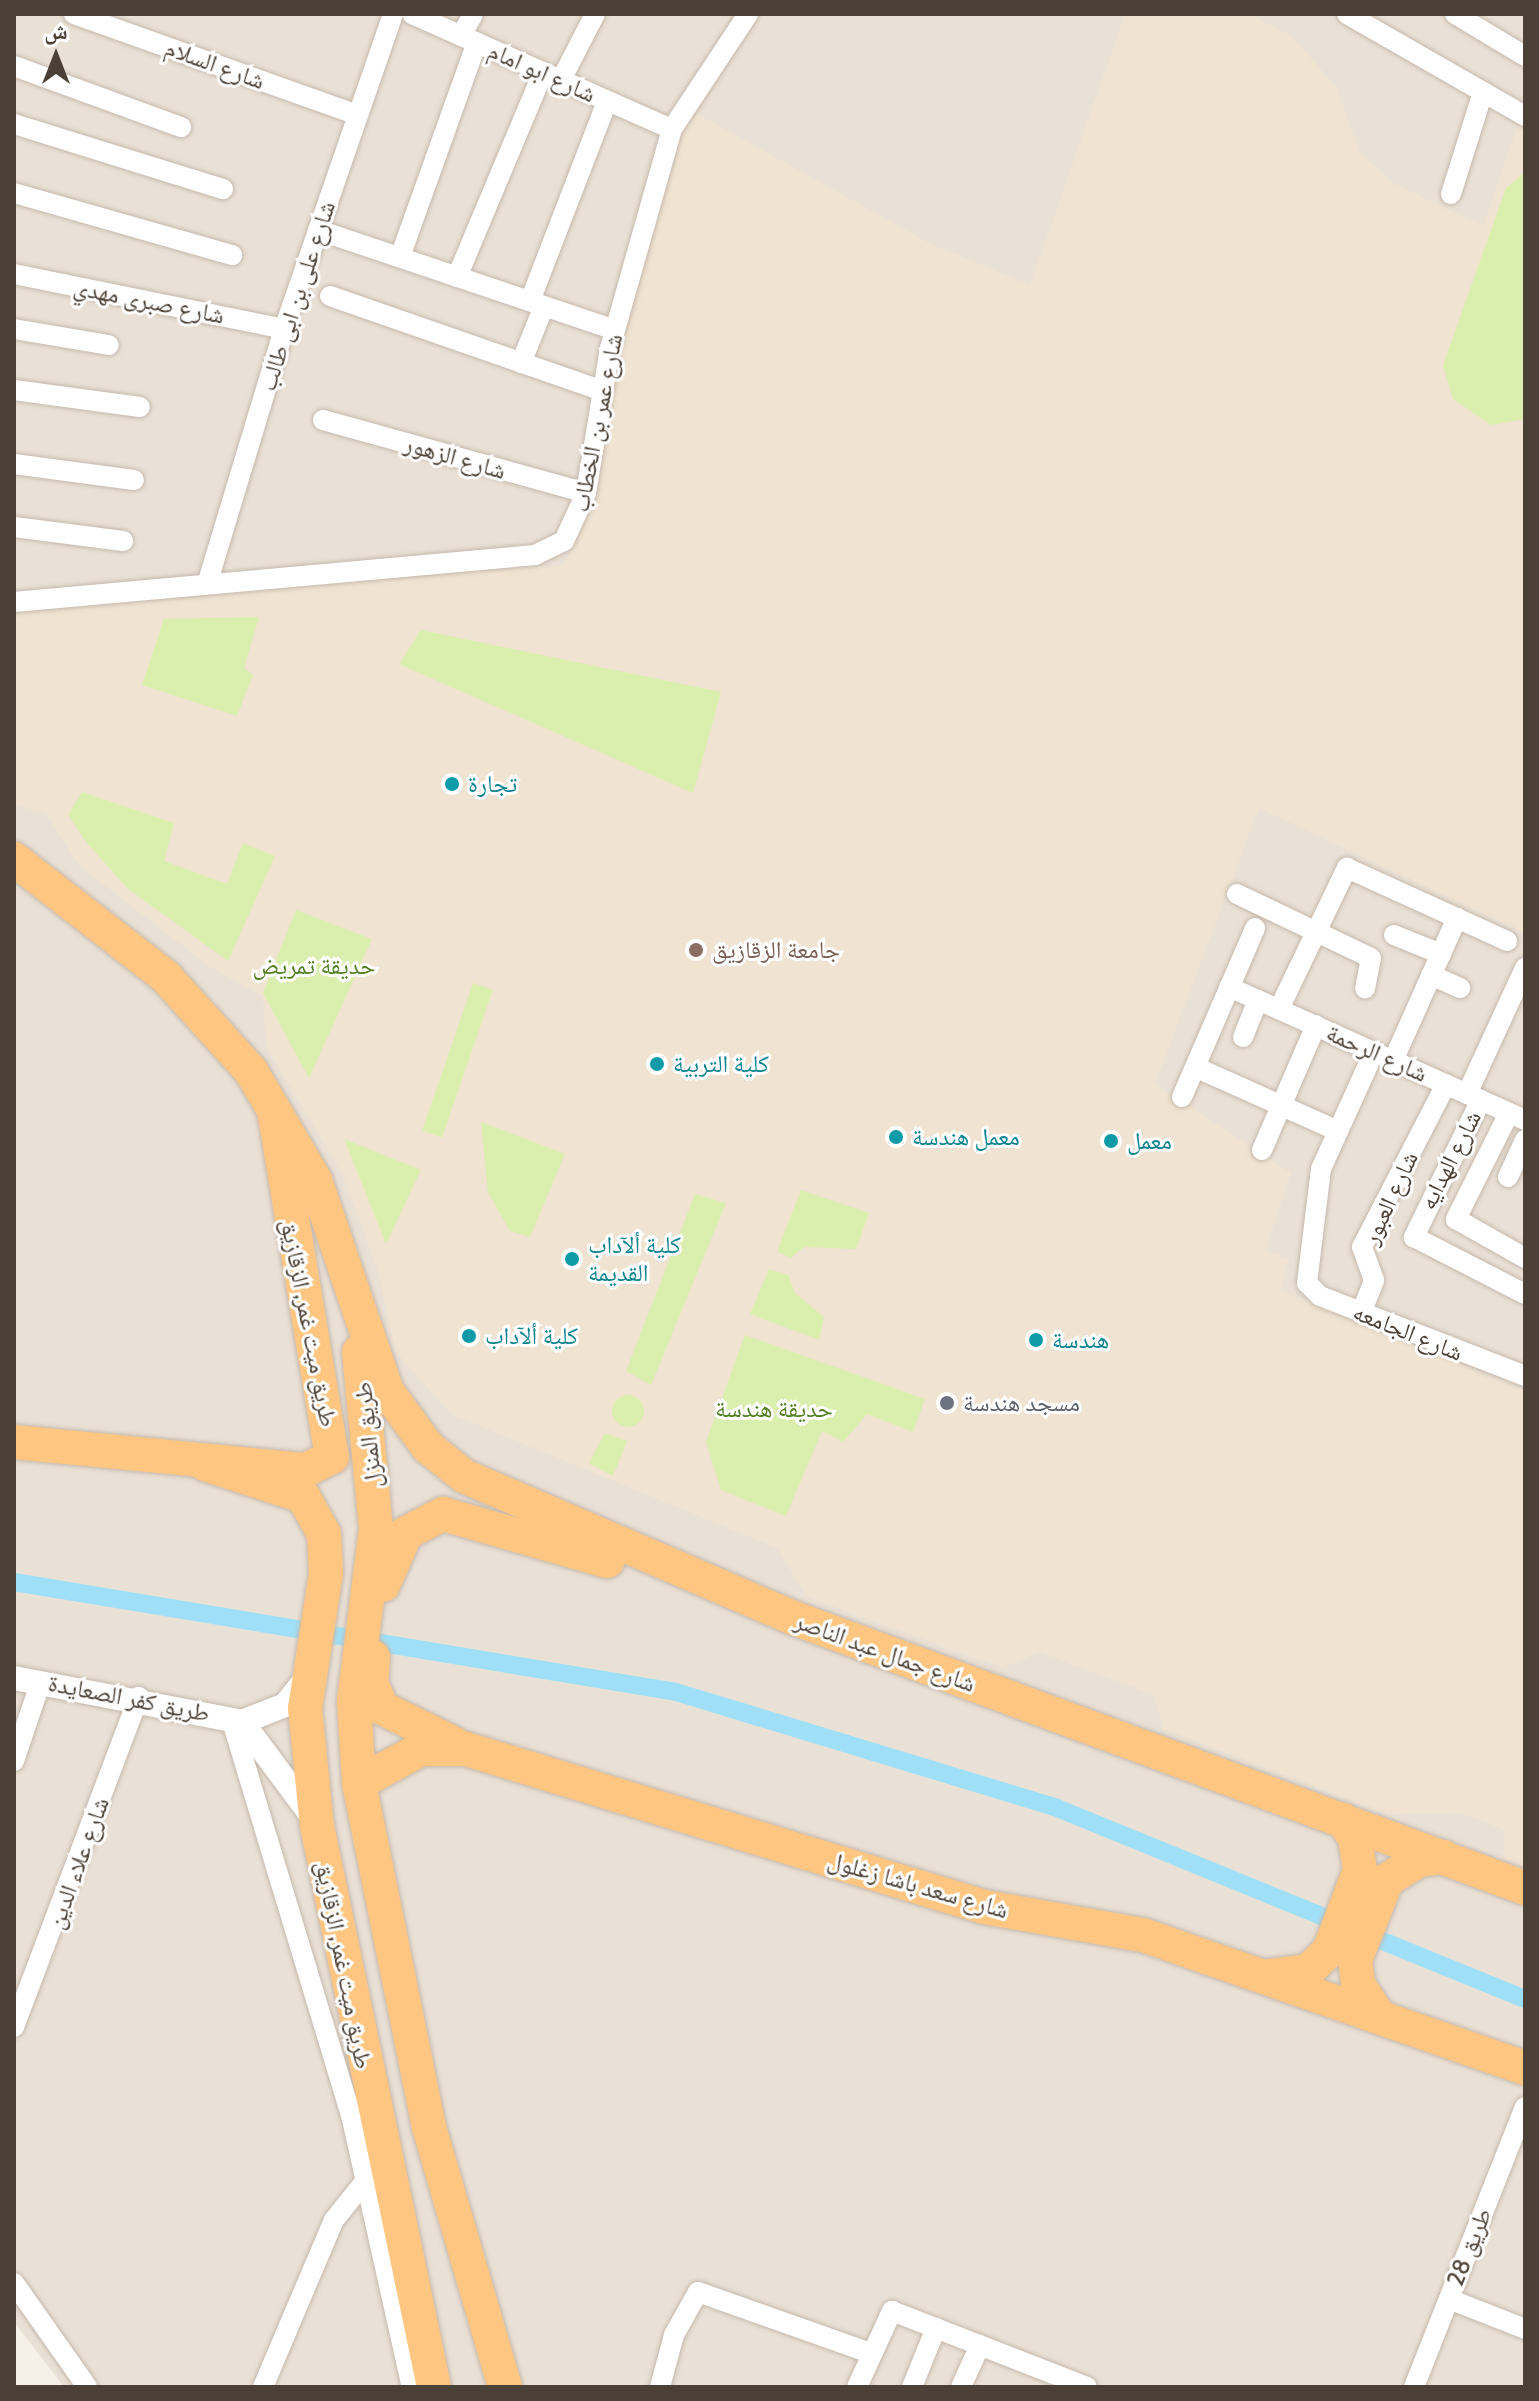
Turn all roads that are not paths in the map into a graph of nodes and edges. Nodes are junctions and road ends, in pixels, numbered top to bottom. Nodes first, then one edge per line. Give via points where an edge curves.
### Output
1 (74, 14) edge
2 (393, 14) edge
3 (412, 14) edge
4 (473, 14) edge
5 (595, 14) edge
6 (748, 14) edge
7 (1347, 14) edge
8 (1455, 14) edge
9 (469, 39) junction
10 (1525, 56) edge
11 (14, 66) edge
12 (552, 76) junction
13 (1483, 92) junction
14 (607, 101) junction
15 (357, 115) junction
16 (1525, 116) edge
17 (14, 124) edge
18 (181, 127) dead end
19 (672, 129) junction
20 (223, 189) dead end
21 (14, 193) edge
22 (1451, 194) dead end
23 (318, 230) junction
24 (232, 255) dead end
25 (400, 257) junction
26 (14, 274) edge
27 (457, 277) junction
28 (330, 296) dead end
29 (537, 304) junction
30 (14, 329) edge
31 (284, 329) junction
32 (615, 330) junction
33 (109, 345) dead end
34 (521, 363) junction
35 (14, 390) edge
36 (603, 391) junction
37 (140, 407) dead end
38 (323, 420) dead end
39 (14, 464) edge
40 (134, 480) dead end
41 (586, 493) junction
42 (14, 527) edge
43 (123, 541) dead end
44 (208, 581) junction
45 (14, 602) edge
46 (14, 859) edge
47 (1237, 894) dead end
48 (1457, 918) junction
49 (1255, 928) dead end
50 (1316, 931) junction
51 (1394, 935) dead end
52 (1507, 941) dead end
53 (1441, 954) junction
54 (1525, 968) edge
55 (1431, 975) junction
56 (1229, 987) junction
57 (1365, 988) dead end
58 (1460, 988) dead end
59 (1258, 1000) junction
60 (1279, 1009) junction
61 (1316, 1025) junction
62 (1243, 1037) dead end
63 (1374, 1052) junction
64 (1393, 1061) junction
65 (1195, 1067) junction
66 (1446, 1084) junction
67 (1182, 1097) dead end
68 (1474, 1097) junction
69 (274, 1106) junction
70 (1281, 1106) junction
71 (1517, 1116) edge
72 (1338, 1131) junction
73 (1525, 1140) edge
74 (1262, 1150) dead end
75 (1508, 1177) dead end
76 (1525, 1258) edge
77 (353, 1288) junction
78 (1525, 1294) edge
79 (1361, 1313) junction
80 (1525, 1376) edge
81 (14, 1442) edge
82 (205, 1464) junction
83 (377, 1583) junction
84 (738, 1595) junction
85 (308, 1677) junction
86 (14, 1678) edge
87 (41, 1681) junction
88 (364, 1682) junction
89 (139, 1697) junction
90 (236, 1720) junction
91 (466, 1749) junction
92 (14, 1761) edge
93 (359, 1783) junction
94 (1343, 1820) junction
95 (317, 1826) junction
96 (1444, 1857) junction
97 (1374, 1875) junction
98 (1525, 1888) edge
99 (1342, 1955) junction
100 (1265, 1975) junction
101 (1378, 2015) junction
102 (14, 2027) edge
103 (1525, 2068) edge
104 (1525, 2107) edge
105 (429, 2127) junction
106 (374, 2169) junction
107 (436, 2246) junction
108 (14, 2283) edge
109 (1449, 2299) junction
110 (936, 2328) junction
111 (1525, 2329) edge
112 (980, 2345) junction
113 (870, 2353) junction
114 (1079, 2386) edge
115 (87, 2387) edge
116 (263, 2387) edge
117 (412, 2387) edge
118 (434, 2387) edge
119 (457, 2387) edge
120 (485, 2387) edge
121 (505, 2387) edge
122 (660, 2387) edge
123 (857, 2387) edge
124 (912, 2387) edge
125 (961, 2387) edge
126 (1414, 2387) edge

1 - 15 street, شارع السلام
2 - 15 street, شارع على بن ابى طالب
3 - 9 street, شارع ابو امام
4 - 9 street
5 - 12 street
6 - 19 street, شارع عمر بن الخطاب
7 - 13 street
8 - 10 street
9 - 12 street, شارع ابو امام
9 - 25 street
11 - 18 street
12 - 14 street, شارع ابو امام
12 - 27 street
13 - 16 street
13 - 22 street
14 - 19 street, شارع ابو امام
14 - 29 street
15 - 23 street, شارع على بن ابى طالب
17 - 20 street
19 - 32 street, شارع عمر بن الخطاب
21 - 24 street
23 - 25 street
23 - 31 street, شارع على بن ابى طالب
25 - 27 street
26 - 31 street, شارع صبرى مهدي
27 - 29 street
28 - 34 street
29 - 32 street
29 - 34 street
30 - 33 street
31 - 44 street, شارع على بن ابى طالب
32 - 36 street, شارع عمر بن الخطاب
34 - 36 street
35 - 37 street
36 - 41 street, شارع عمر بن الخطاب
38 - 41 street, شارع الزهور
39 - 40 street
41 - 44 street, شارع عمر بن الخطاب via 572,533 546,553
42 - 43 street
44 - 45 street, شارع عمر بن الخطاب
46 - 69 highway, طريق ميت غمر, الزقازيق via 166,977
47 - 50 street
48 - 50 street via 1347,868
48 - 52 street
48 - 53 street
49 - 56 street
50 - 57 street via 1373,960
50 - 60 street
51 - 53 street
53 - 55 street
54 - 68 street
55 - 58 street
55 - 64 street
56 - 59 street, شارع الرحمة
56 - 65 street
59 - 60 street, شارع الرحمة
59 - 62 street
60 - 61 street, شارع الرحمة
61 - 63 street, شارع الرحمة
61 - 70 street
63 - 64 street, شارع الرحمة
63 - 72 street
64 - 66 street, شارع الرحمة
65 - 67 street
65 - 70 street
66 - 68 street, شارع الرحمة
66 - 79 street, شارع العبور via 1362,1247 1374,1280
68 - 71 street, شارع الرحمة
68 - 78 street, شارع الهدايه via 1414,1237
69 - 77 highway, طريق ميت غمر, الزقازيق via 315,1180
69 - 82 highway, طريق ميت غمر, الزقازيق via 332,1457 306,1470
70 - 72 street
70 - 74 street
71 - 76 street via 1456,1219
72 - 79 street, شارع الجامعه via 1318,1178 1306,1271 1314,1293
73 - 75 street
77 - 83 highway, طريق المنزل via 375,1500
77 - 84 highway, شارع جمال عبد الناصر via 387,1391 445,1463 488,1489
79 - 80 street, شارع الجامعه
81 - 82 highway, طريق ميت غمر, الزقازيق
82 - 85 highway, طريق ميت غمر, الزقازيق via 303,1496 324,1534 326,1573
83 - 84 highway via 406,1533 443,1514 615,1563 703,1597
83 - 88 highway, طريق ميت غمر, الزقازيق
84 - 94 highway, شارع جمال عبد الناصر
85 - 90 street, طريق كفر الصعايدة via 285,1705
85 - 95 highway, طريق ميت غمر, الزقازيق
86 - 87 street, طريق كفر الصعايدة
87 - 89 street, طريق كفر الصعايدة
87 - 92 street
88 - 91 highway via 389,1714
88 - 93 highway, طريق ميت غمر, الزقازيق
89 - 90 street, طريق كفر الصعايدة
89 - 102 street, شارع علاء الدين
90 - 95 street, طريق كفر الصعايدة via 284,1771
90 - 106 street
91 - 93 highway, شارع سعد باشا زغلول via 421,1749
91 - 100 highway, شارع سعد باشا زغلول via 984,1907 1143,1935
93 - 105 highway, طريق ميت غمر, الزقازيق
94 - 96 highway, شارع جمال عبد الناصر
94 - 97 highway
95 - 106 highway, طريق ميت غمر, الزقازيق
96 - 97 highway
96 - 98 highway, شارع جمال عبد الناصر
97 - 99 highway
99 - 100 highway via 1294,1977
99 - 101 highway
100 - 101 highway, شارع سعد باشا زغلول
101 - 103 highway, شارع سعد باشا زغلول
104 - 109 street, طريق 28
105 - 107 highway, طريق ميت غمر, الزقازيق
105 - 121 highway, طريق ميت غمر, الزقازيق
106 - 107 highway, طريق ميت غمر, الزقازيق via 403,2189
106 - 116 street via 334,2220
106 - 117 street
106 - 118 highway, طريق ميت غمر, الزقازيق
107 - 119 highway, طريق ميت غمر, الزقازيق
107 - 120 highway, طريق ميت غمر, الزقازيق
108 - 115 street
109 - 111 street
109 - 126 street, طريق 28
110 - 112 street
110 - 113 street via 889,2312
110 - 124 street
112 - 114 street
112 - 125 street
113 - 122 street via 703,2292 690,2298
113 - 123 street

